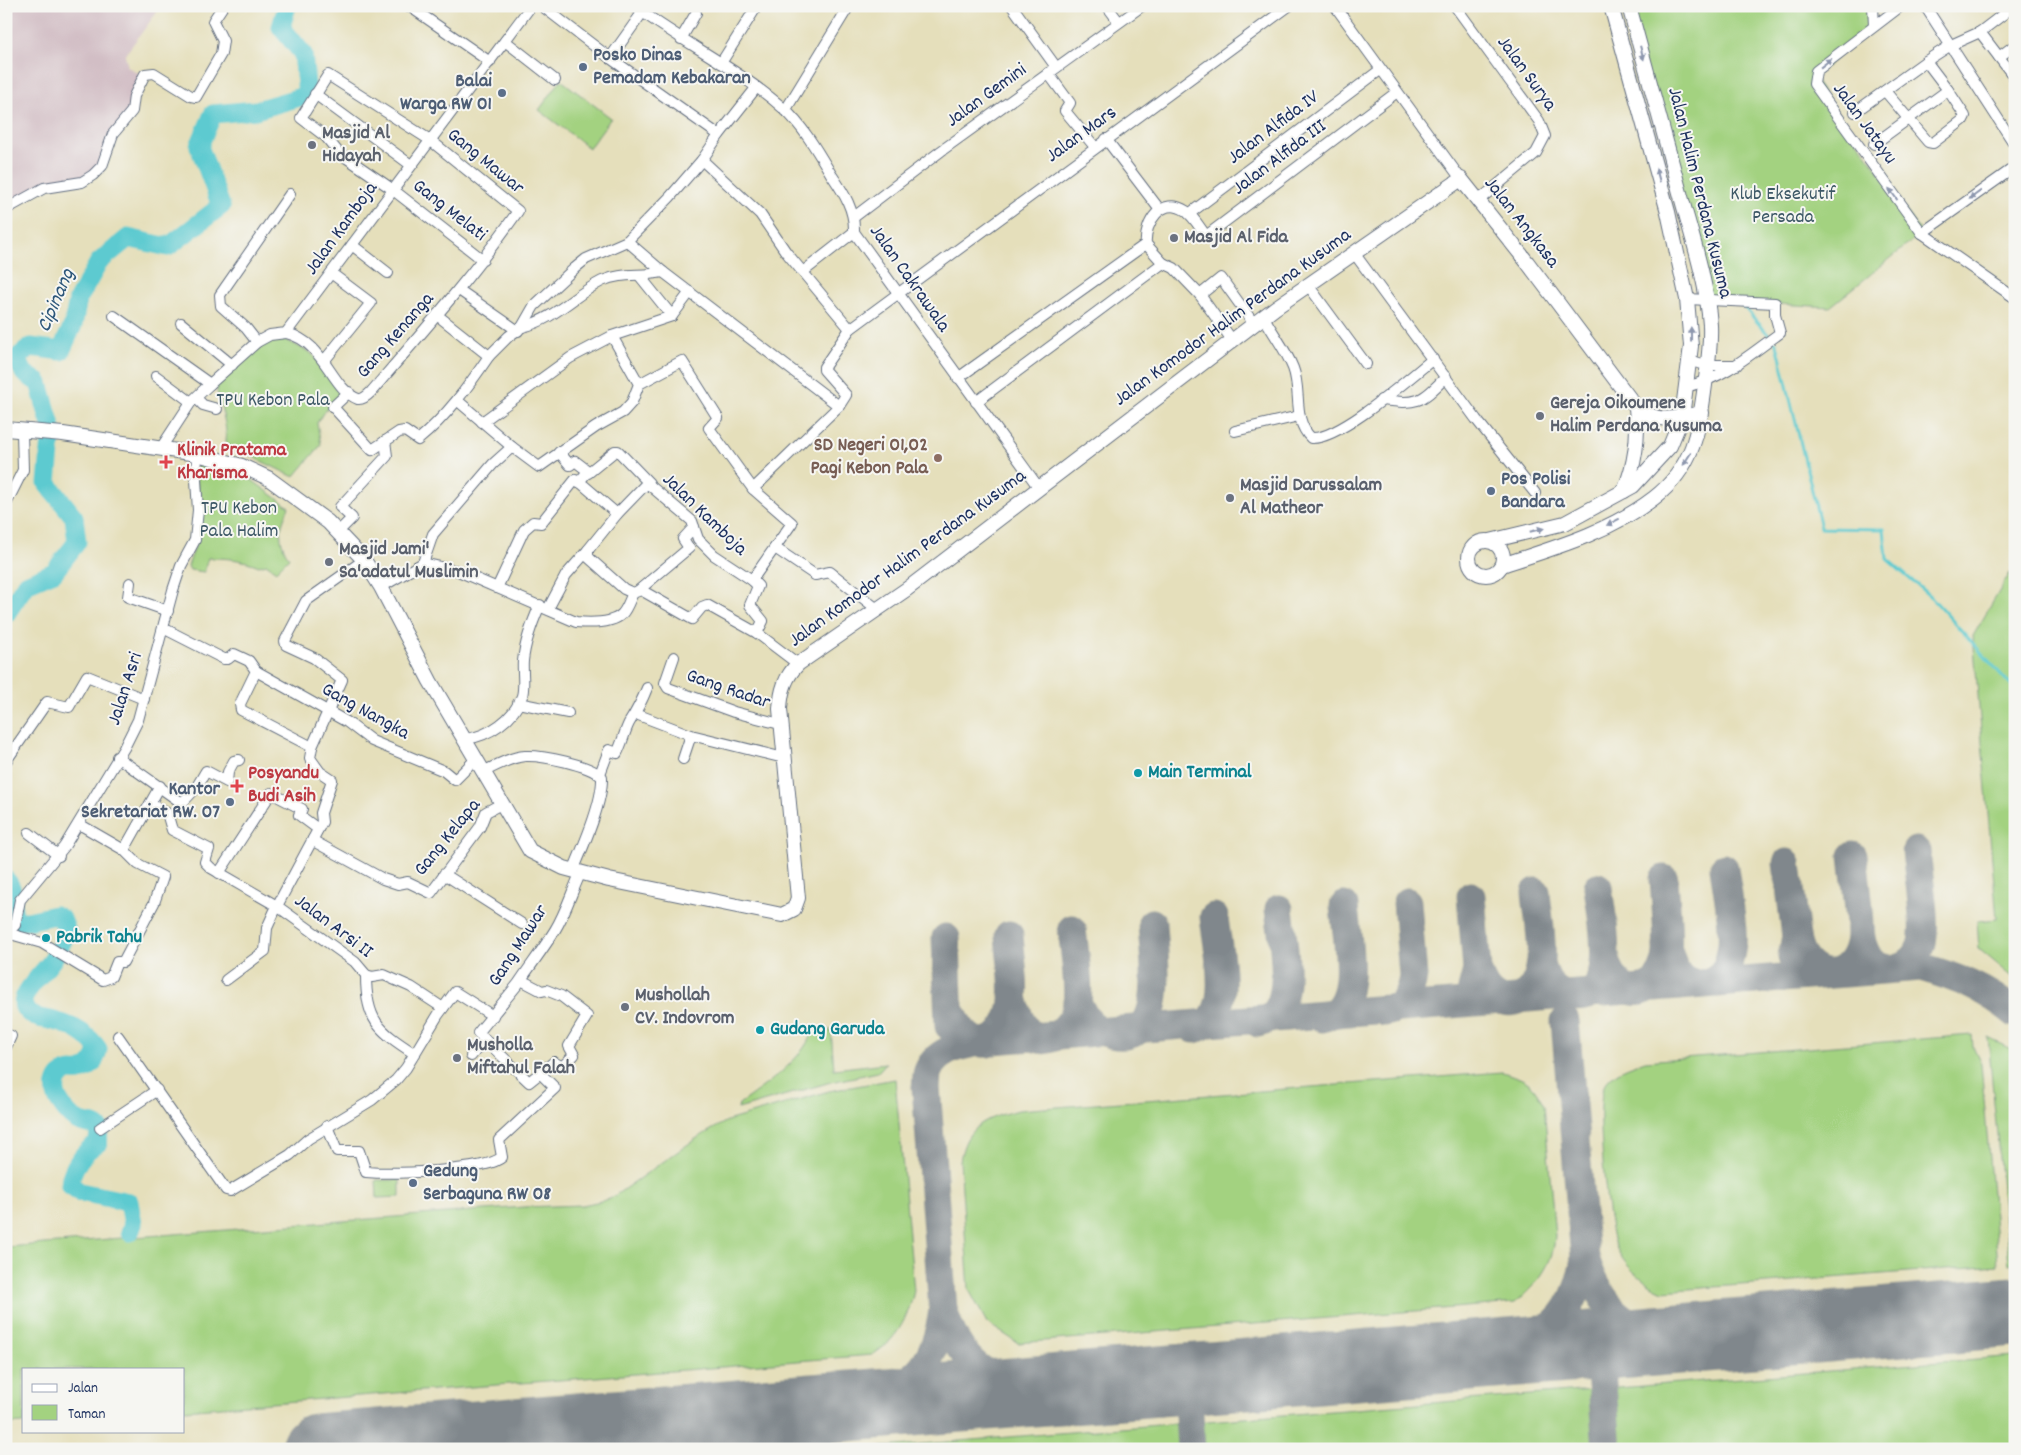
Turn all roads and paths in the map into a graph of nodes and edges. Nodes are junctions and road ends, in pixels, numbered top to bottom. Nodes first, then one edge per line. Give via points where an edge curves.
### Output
1 (223, 6) edge
2 (409, 6) edge
3 (531, 6) edge
4 (542, 6) edge
5 (634, 6) edge
6 (849, 6) edge
7 (1012, 6) edge
8 (1107, 6) edge
9 (1142, 6) edge
10 (1289, 6) edge
11 (1335, 6) edge
12 (1455, 6) edge
13 (1611, 6) edge
14 (1629, 6) edge
15 (1873, 6) edge
16 (1901, 6) edge
17 (1925, 6) edge
18 (2014, 6) edge
19 (752, 8) edge
20 (642, 13) junction
21 (696, 13) dead end
22 (1119, 22) junction
23 (1874, 26) junction
24 (1980, 32) junction
25 (681, 39) junction
26 (505, 41) junction
27 (1951, 45) junction
28 (2015, 45) edge
29 (1998, 57) junction
30 (610, 58) junction
31 (1926, 61) junction
32 (490, 62) junction
33 (721, 63) junction
34 (1052, 70) junction
35 (1380, 70) junction
36 (2015, 78) edge
37 (555, 80) dead end
38 (756, 88) junction
39 (1885, 90) junction
40 (1948, 90) junction
41 (1397, 92) junction
42 (315, 94) junction
43 (785, 110) junction
44 (1855, 112) dead end
45 (1908, 118) junction
46 (720, 135) junction
47 (1106, 139) junction
48 (430, 140) junction
49 (1874, 144) dead end
50 (2015, 145) edge
51 (1095, 147) junction
52 (702, 160) junction
53 (411, 165) junction
54 (2015, 167) edge
55 (1461, 179) junction
56 (392, 189) junction
57 (290, 194) dead end
58 (1478, 201) junction
59 (6, 208) edge
60 (1160, 210) junction
61 (1189, 214) junction
62 (854, 217) junction
63 (854, 232) junction
64 (1922, 234) junction
65 (627, 241) junction
66 (1146, 244) junction
67 (352, 245) junction
68 (1354, 253) junction
69 (483, 260) junction
70 (1163, 263) junction
71 (663, 272) junction
72 (804, 272) junction
73 (331, 273) junction
74 (388, 273) dead end
75 (639, 275) junction
76 (1308, 285) junction
77 (459, 290) junction
78 (690, 292) junction
79 (897, 294) junction
80 (1200, 295) junction
81 (2015, 298) edge
82 (1687, 299) junction
83 (1707, 300) junction
84 (437, 315) junction
85 (114, 316) dead end
86 (672, 316) junction
87 (1259, 321) junction
88 (181, 323) dead end
89 (520, 329) junction
90 (850, 329) junction
91 (286, 333) junction
92 (612, 336) junction
93 (1232, 340) junction
94 (257, 342) junction
95 (489, 356) junction
96 (1432, 359) junction
97 (324, 361) junction
98 (1689, 361) junction
99 (232, 364) junction
100 (1366, 364) dead end
101 (1737, 364) junction
102 (1708, 365) junction
103 (156, 376) dead end
104 (1446, 377) junction
105 (958, 378) junction
106 (1705, 382) junction
107 (210, 384) junction
108 (639, 384) junction
109 (1686, 386) junction
110 (349, 392) junction
111 (194, 400) junction
112 (1381, 400) junction
113 (458, 401) junction
114 (976, 402) junction
115 (839, 406) junction
116 (1636, 407) junction
117 (217, 410) dead end
118 (1702, 413) junction
119 (1299, 416) junction
120 (1682, 417) junction
121 (482, 422) junction
122 (6, 429) edge
123 (1235, 431) dead end
124 (25, 432) junction
125 (386, 441) junction
126 (512, 447) junction
127 (161, 448) junction
128 (559, 452) junction
129 (197, 454) junction
130 (588, 473) junction
131 (581, 483) junction
132 (649, 483) junction
133 (753, 488) junction
134 (1039, 488) junction
135 (1624, 492) junction
136 (1535, 493) dead end
137 (6, 504) edge
138 (617, 514) junction
139 (694, 527) junction
140 (338, 532) junction
141 (1490, 541) junction
142 (775, 548) junction
143 (588, 550) junction
144 (364, 560) junction
145 (423, 563) junction
146 (1502, 564) junction
147 (752, 580) junction
148 (130, 584) dead end
149 (381, 587) junction
150 (497, 588) junction
151 (636, 591) junction
152 (544, 607) junction
153 (877, 609) junction
154 (168, 611) junction
155 (163, 628) junction
156 (757, 634) junction
157 (674, 656) dead end
158 (798, 664) junction
159 (256, 672) junction
160 (647, 688) dead end
161 (144, 699) junction
162 (518, 703) junction
163 (327, 711) junction
164 (568, 714) dead end
165 (636, 714) junction
166 (780, 724) junction
167 (691, 735) junction
168 (466, 738) junction
169 (312, 748) junction
170 (117, 758) junction
171 (477, 758) junction
172 (784, 758) junction
173 (683, 759) dead end
174 (239, 760) dead end
175 (6, 761) edge
176 (485, 771) junction
177 (600, 774) junction
178 (160, 786) junction
179 (503, 803) junction
180 (150, 804) junction
181 (80, 824) junction
182 (29, 833) dead end
183 (316, 834) junction
184 (124, 850) junction
185 (58, 856) junction
186 (577, 872) junction
187 (218, 873) junction
188 (444, 874) junction
189 (277, 906) junction
190 (522, 924) dead end
191 (7, 934) edge
192 (366, 975) junction
193 (226, 980) dead end
194 (521, 980) junction
195 (443, 1008) junction
196 (493, 1016) junction
197 (6, 1034) edge
198 (118, 1036) dead end
199 (482, 1036) junction
200 (6, 1047) edge
201 (415, 1054) junction
202 (471, 1056) dead end
203 (540, 1073) junction
204 (157, 1090) junction
205 (327, 1126) junction
206 (100, 1128) dead end

1 - 59 street via 213,21 223,40 221,54 196,97 154,73 145,74 128,117 112,136 102,166 93,175 82,182 44,188
2 - 32 street
3 - 26 street, Jalan Kamboja
4 - 30 street
5 - 20 street, Jalan Cakrawala
6 - 43 street
7 - 34 street
8 - 22 street
9 - 22 street, Jalan Gemini
10 - 47 street, Jalan Mars
11 - 35 street, Jalan Angkasa
12 - 58 street, Jalan Surya via 1540,120 1545,136 1536,153
82 -> 13 street, Jalan Halim Perdana Kusuma via 1668,212
14 -> 83 street, Jalan Halim Perdana Kusuma
15 - 23 street
16 - 23 street, Jalan Jatayu
17 - 27 street
18 - 24 street
19 - 33 street
20 - 25 street, Jalan Cakrawala
20 - 30 street
21 - 25 street
22 - 34 street, Jalan Gemini
64 -> 23 street, Jalan Jatayu via 1814,84 1816,70
24 - 27 street
24 - 29 street
25 - 33 street, Jalan Cakrawala
26 - 32 street, Jalan Kamboja
26 - 37 street
27 - 31 street
27 - 50 street
28 - 29 street
29 - 36 street
30 - 46 street
31 - 39 street
31 - 40 street
32 - 48 street, Jalan Kamboja
33 - 38 street, Jalan Cakrawala
34 - 51 street via 1070,103 1065,111
34 - 62 street, Jalan Gemini
35 - 41 street, Jalan Angkasa
35 - 61 street, Jalan Alfida IV
38 - 43 street, Jalan Cakrawala
38 - 46 street
39 - 44 street
39 - 45 street
40 - 45 street
40 - 45 street via 1964,118 1933,143 1928,142
41 - 55 street, Jalan Angkasa
41 - 61 street, Jalan Alfida III via 1206,236
42 - 48 street via 328,75
42 - 53 street
42 - 56 street, Gang Melati via 301,118 326,137 338,152
43 - 62 street, Jalan Cakrawala via 817,151 845,195
45 - 49 street
46 - 52 street
47 - 51 street, Jalan Mars
47 - 60 street
48 - 53 street, Jalan Kamboja
48 - 69 street, Gang Mawar via 518,211
51 - 79 street, Jalan Mars
52 - 65 street
52 - 72 street via 760,214
53 - 56 street, Jalan Kamboja
54 -> 64 street
55 - 58 street, Jalan Angkasa
55 - 68 street, Jalan Komodor Halim Perdana Kusuma
56 - 67 street, Jalan Kamboja
56 - 69 street, Gang Melati
57 - 94 street via 220,295 221,306
58 - 116 street, Jalan Angkasa
60 - 61 street via 1173,207
60 - 66 street via 1148,224
62 - 63 street, Jalan Cakrawala
63 - 72 street
63 - 79 street, Jalan Cakrawala
64 - 81 street, Jalan Jatayu
65 - 71 street
65 - 89 street via 586,259 575,268 534,306
66 - 70 street
66 - 105 street
67 - 73 street, Jalan Kamboja
67 - 74 street
68 - 76 street, Jalan Komodor Halim Perdana Kusuma
68 - 96 street
69 - 77 street, Gang Kenanga
70 - 80 street via 1174,268
70 - 114 street
71 - 75 street
71 - 78 street
72 - 90 street
73 - 91 street, Jalan Kamboja
73 - 97 street via 371,304
75 - 86 street
75 - 89 street via 602,281 546,319
76 - 87 street, Jalan Komodor Halim Perdana Kusuma
76 - 100 street
77 - 84 street, Gang Kenanga
77 - 89 street
78 - 86 street
78 - 115 street
79 - 90 street, Jalan Mars
79 - 105 street, Jalan Cakrawala
80 - 87 street via 1222,278
80 - 93 street
82 - 83 street
98 -> 82 street, Jalan Halim Perdana Kusuma via 1691,328
83 - 101 street via 1775,302 1779,334
83 - 102 street, Jalan Halim Perdana Kusuma via 1710,331
84 - 95 street
84 - 110 street, Gang Kenanga via 371,392 361,399
85 - 107 street
86 - 92 street
87 - 93 street, Jalan Komodor Halim Perdana Kusuma
87 - 119 street via 1292,367
88 - 99 street
89 - 95 street
90 - 115 street, Jalan Mars via 824,366 824,370 846,392
91 - 94 street via 270,335
91 - 97 street, Gang Kenanga via 304,340
92 - 108 street
92 - 121 street via 570,358
93 - 134 street, Jalan Komodor Halim Perdana Kusuma
94 - 99 street
95 - 113 street
96 - 104 street
96 - 112 street
97 - 110 street, Gang Kenanga
98 - 102 street
98 - 109 street, Jalan Halim Perdana Kusuma
99 - 107 street
101 - 102 street
101 - 106 street
102 - 106 street, Jalan Halim Perdana Kusuma
103 - 111 street
104 - 112 street via 1417,402
104 - 136 street
105 - 114 street, Jalan Cakrawala
106 - 109 street
106 - 118 street, Jalan Halim Perdana Kusuma
107 - 111 street
108 - 128 street via 632,402 623,412
108 - 133 street via 682,361 718,418 709,428
109 - 120 street, Jalan Halim Perdana Kusuma
110 - 125 street via 333,407 372,450
111 - 117 street
111 - 127 street
112 - 119 street via 1351,423 1318,438 1311,438 1305,432
113 - 121 street
113 - 125 street via 418,440 402,430
114 - 134 street, Jalan Cakrawala
115 - 133 street
116 - 120 street, Jalan Angkasa via 1662,419
116 - 135 street via 1639,433 1634,466
118 - 120 street, Jalan Angkasa
118 -> 146 street, Jalan Halim Perdana Kusuma via 1690,455 1655,498 1570,544
119 - 123 street
120 - 135 street, Jalan Halim Perdana Kusuma via 1663,455 1648,473
121 - 126 street
122 - 124 street, Jalan Komodor Halim Perdana Kusuma
124 - 127 street, Jalan Komodor Halim Perdana Kusuma via 64,434
124 - 137 street via 23,470
125 - 140 street via 387,456 340,507 352,518
126 - 128 street via 538,467
126 - 145 street via 493,464 433,534
127 - 129 street, Jalan Komodor Halim Perdana Kusuma
128 - 130 street via 570,465 576,461
129 - 140 street, Jalan Komodor Halim Perdana Kusuma via 242,466 268,478
129 - 154 street, Jalan Asri via 196,532 191,550 181,566
130 - 131 street
130 - 132 street via 618,451
131 - 138 street
131 - 150 street via 574,480 541,523 533,522 524,530
132 - 138 street, Jalan Kamboja via 644,484
132 - 139 street, Jalan Kamboja via 692,521
133 - 142 street via 792,523
134 - 153 street, Jalan Komodor Halim Perdana Kusuma
141 -> 135 street, Jalan Halim Perdana Kusuma via 1565,523
138 - 143 street, Jalan Kamboja
139 - 147 street, Jalan Kamboja via 698,539 714,555
139 - 151 street via 683,539 689,548
140 - 144 street, Jalan Komodor Halim Perdana Kusuma
141 - 146 street via 1502,550
141 - 146 street via 1478,542 1472,548 1469,556 1471,565 1486,575 1498,570
142 - 147 street
142 - 153 street via 815,575 830,572
143 - 151 street via 588,557 624,589
143 - 152 street, Jalan Kamboja
144 - 149 street, Jalan Komodor Halim Perdana Kusuma
144 - 163 street via 306,601 285,641 286,645 314,658 341,678
145 - 149 street
145 - 150 street via 458,571
147 - 156 street via 758,586 750,605 763,621
148 - 154 street via 128,597
149 - 168 street, Jalan Komodor Halim Perdana Kusuma via 430,680
150 - 152 street
151 - 152 street via 622,614 604,621 576,622
151 - 156 street via 692,619 707,605
152 - 162 street, Jalan Kamboja via 527,640 522,694
153 - 158 street, Jalan Komodor Halim Perdana Kusuma
154 - 155 street, Jalan Asri
155 - 159 street via 224,659 228,660 234,654 248,660
155 - 161 street, Jalan Asri
156 - 158 street
157 - 166 street, Gang Radar via 665,683 668,688 734,712
158 - 166 street, Jalan Komodor Halim Perdana Kusuma via 782,689
159 - 163 street, Gang Nangka
159 - 169 street via 240,704 241,710
160 - 165 street
161 - 170 street, Jalan Asri via 138,720
161 - 175 street via 87,676 69,707 47,702
162 - 164 street
162 - 168 street via 489,733
163 - 169 street
163 - 171 street, Gang Nangka via 372,741 444,771 455,780
165 - 167 street
165 - 177 street via 617,753 609,750
166 - 172 street, Jalan Komodor Halim Perdana Kusuma
167 - 172 street
167 - 173 street
168 - 171 street, Jalan Komodor Halim Perdana Kusuma
169 - 183 street, Jalan Arsi II via 310,758 332,782
170 - 178 street
170 - 181 street, Jalan Asri
171 - 176 street, Jalan Komodor Halim Perdana Kusuma
172 - 186 street, Jalan Komodor Halim Perdana Kusuma via 798,898 794,909 787,914
174 - 178 street via 234,761 228,772 227,782 206,771 182,803
176 - 177 street via 525,756 572,764
176 - 179 street, Jalan Komodor Halim Perdana Kusuma
177 - 186 street, Gang Mawar via 603,777 600,793
178 - 180 street
179 - 186 street, Jalan Komodor Halim Perdana Kusuma via 530,851 548,862
179 - 188 street, Gang Kelapa via 486,812 480,827
180 - 184 street
180 - 187 street via 168,814 172,830 209,849 205,862
181 - 184 street
181 - 185 street, Jalan Asri
182 - 185 street
183 - 187 street via 299,815 302,809 271,794
183 - 188 street, Gang Kelapa via 317,843 398,884 409,882 430,893
183 - 189 street, Jalan Arsi II
184 - 191 street via 133,861 164,879 123,962 117,962 110,977 104,980 34,939
185 - 191 street, Jalan Asri via 20,900 15,925
186 - 194 street, Gang Mawar via 556,928
187 - 189 street
188 - 190 street
189 - 192 street, Jalan Arsi II via 356,962
189 - 193 street via 267,928 265,950
192 - 195 street, Jalan Arsi II via 384,975
192 - 201 street via 367,1001 378,1025 385,1034
194 - 196 street, Gang Mawar
194 - 203 street via 542,991 555,993 587,1014 569,1046 574,1055 562,1067 555,1062
195 - 196 street via 456,992
195 - 201 street
196 - 199 street, Gang Mawar
197 - 200 street via 11,1036
198 - 204 street
199 - 202 street, Gang Mawar
199 - 203 street via 529,1082
201 - 205 street via 401,1074 382,1091
203 - 205 street via 555,1088 500,1140 498,1143 503,1154 500,1160 486,1165 399,1174 366,1172 359,1150 337,1152
204 - 205 street via 228,1191 274,1166
204 - 206 street

